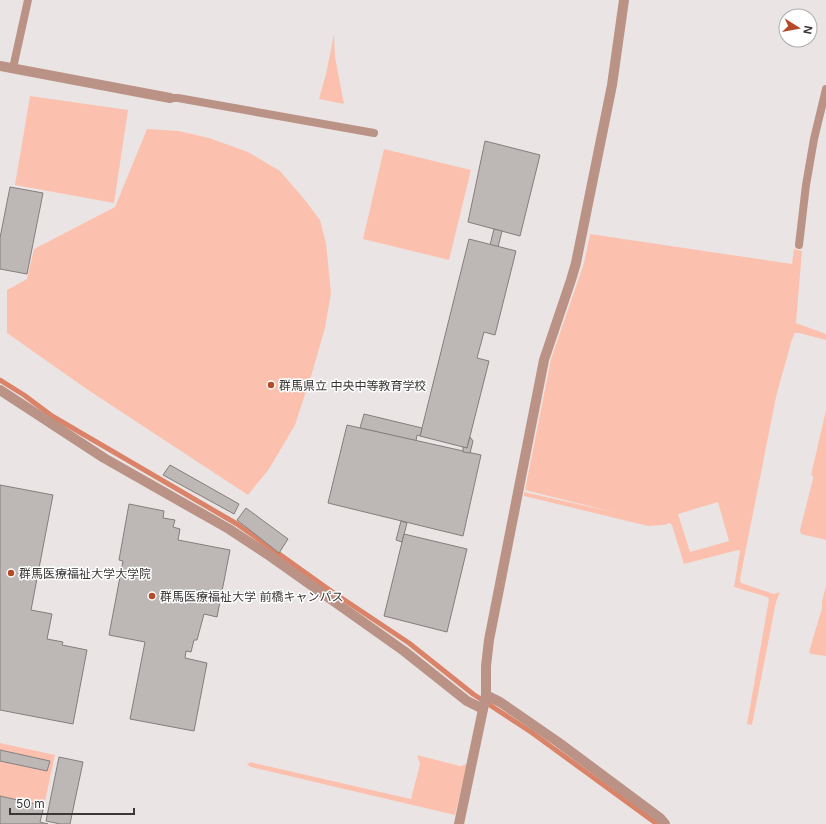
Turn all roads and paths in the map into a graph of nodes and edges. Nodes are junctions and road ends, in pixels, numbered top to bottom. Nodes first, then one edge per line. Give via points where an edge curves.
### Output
1 (28, 0) edge
2 (624, 0) edge
3 (0, 66) edge
4 (13, 68) junction
5 (826, 89) edge
6 (170, 98) joint
7 (374, 134) dead end
8 (799, 245) dead end
9 (0, 390) edge
10 (485, 702) junction
11 (459, 824) edge
12 (665, 824) edge

1 - 4 lane
2 - 10 street via 612,84 576,263 548,346 541,376 489,640
3 - 4 street
4 - 6 street
5 - 8 lane via 812,146
6 - 7 lane
9 - 10 street via 104,458 229,529 267,554 404,651 467,701
10 - 11 street
10 - 12 street via 500,702 558,742

